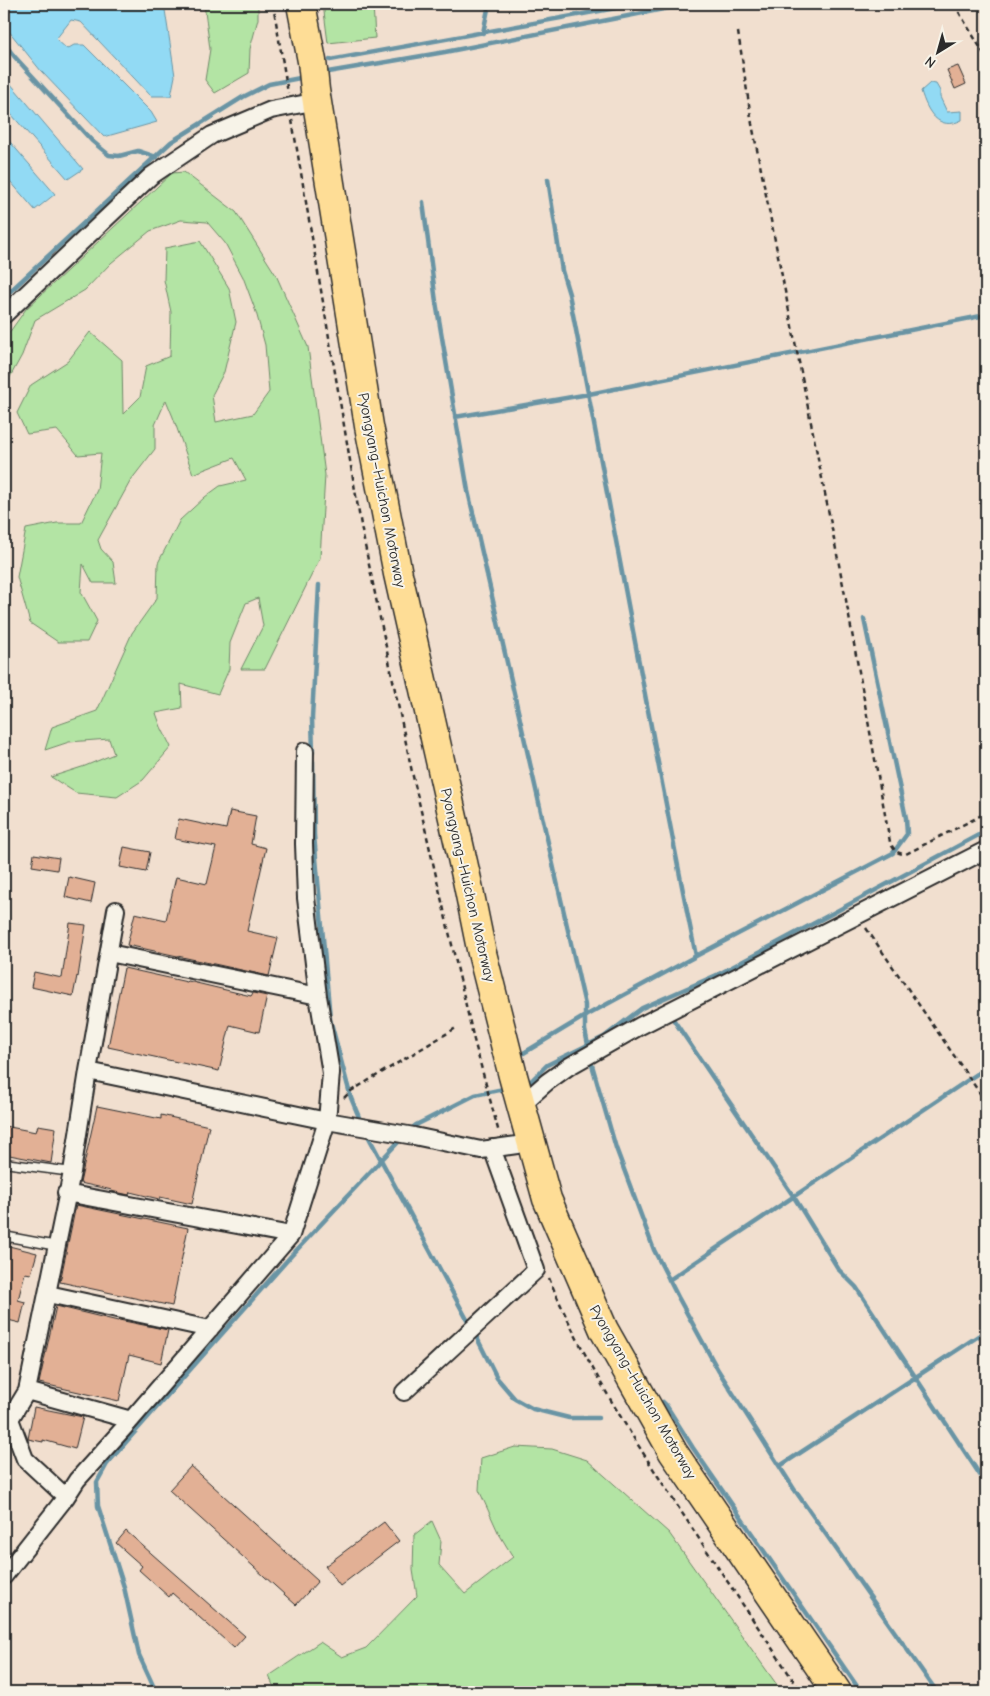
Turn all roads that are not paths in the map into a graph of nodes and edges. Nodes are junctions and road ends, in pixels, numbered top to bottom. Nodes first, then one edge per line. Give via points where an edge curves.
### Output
1 (285, 4) edge
2 (301, 4) edge
3 (297, 63) junction
4 (302, 95) junction
5 (4, 315) edge
6 (305, 751) dead end
7 (986, 850) edge
8 (116, 910) dead end
9 (108, 953) junction
10 (318, 996) junction
11 (88, 1071) junction
12 (504, 1092) junction
13 (327, 1121) junction
14 (504, 1147) junction
15 (4, 1163) edge
16 (72, 1172) junction
17 (66, 1193) junction
18 (291, 1235) junction
19 (4, 1244) edge
20 (56, 1246) junction
21 (48, 1294) junction
22 (210, 1329) junction
23 (27, 1391) junction
24 (404, 1392) dead end
25 (131, 1420) junction
26 (7, 1421) edge
27 (66, 1497) junction
28 (4, 1576) edge
29 (819, 1692) edge
30 (837, 1692) edge

1 - 3 highway, Pyongyang–Huichon Motorway
2 - 3 highway, Pyongyang–Huichon Motorway
3 - 4 highway, Pyongyang–Huichon Motorway
4 - 5 street via 212,135 150,176
4 - 12 highway, Pyongyang–Huichon Motorway via 356,435 395,645 471,973
6 - 10 street via 306,889
7 - 12 street via 640,1026 547,1082
8 - 9 street
9 - 10 street
9 - 11 street
10 - 13 street via 331,1072
11 - 13 street
11 - 16 street
12 - 14 highway, Pyongyang–Huichon Motorway
12 - 30 highway, Pyongyang–Huichon Motorway via 604,1330 673,1452
13 - 14 street via 481,1150
13 - 18 street
14 - 24 street via 536,1270
14 - 29 highway, Pyongyang–Huichon Motorway via 565,1284 666,1468
15 - 16 lane
16 - 17 street
17 - 18 street
17 - 20 street
18 - 22 street
19 - 20 lane via 9,1237
20 - 21 street
21 - 22 street
21 - 23 street
22 - 25 street
23 - 25 street
23 - 26 street
25 - 27 street via 77,1480
26 - 27 street via 25,1459
27 - 28 street

